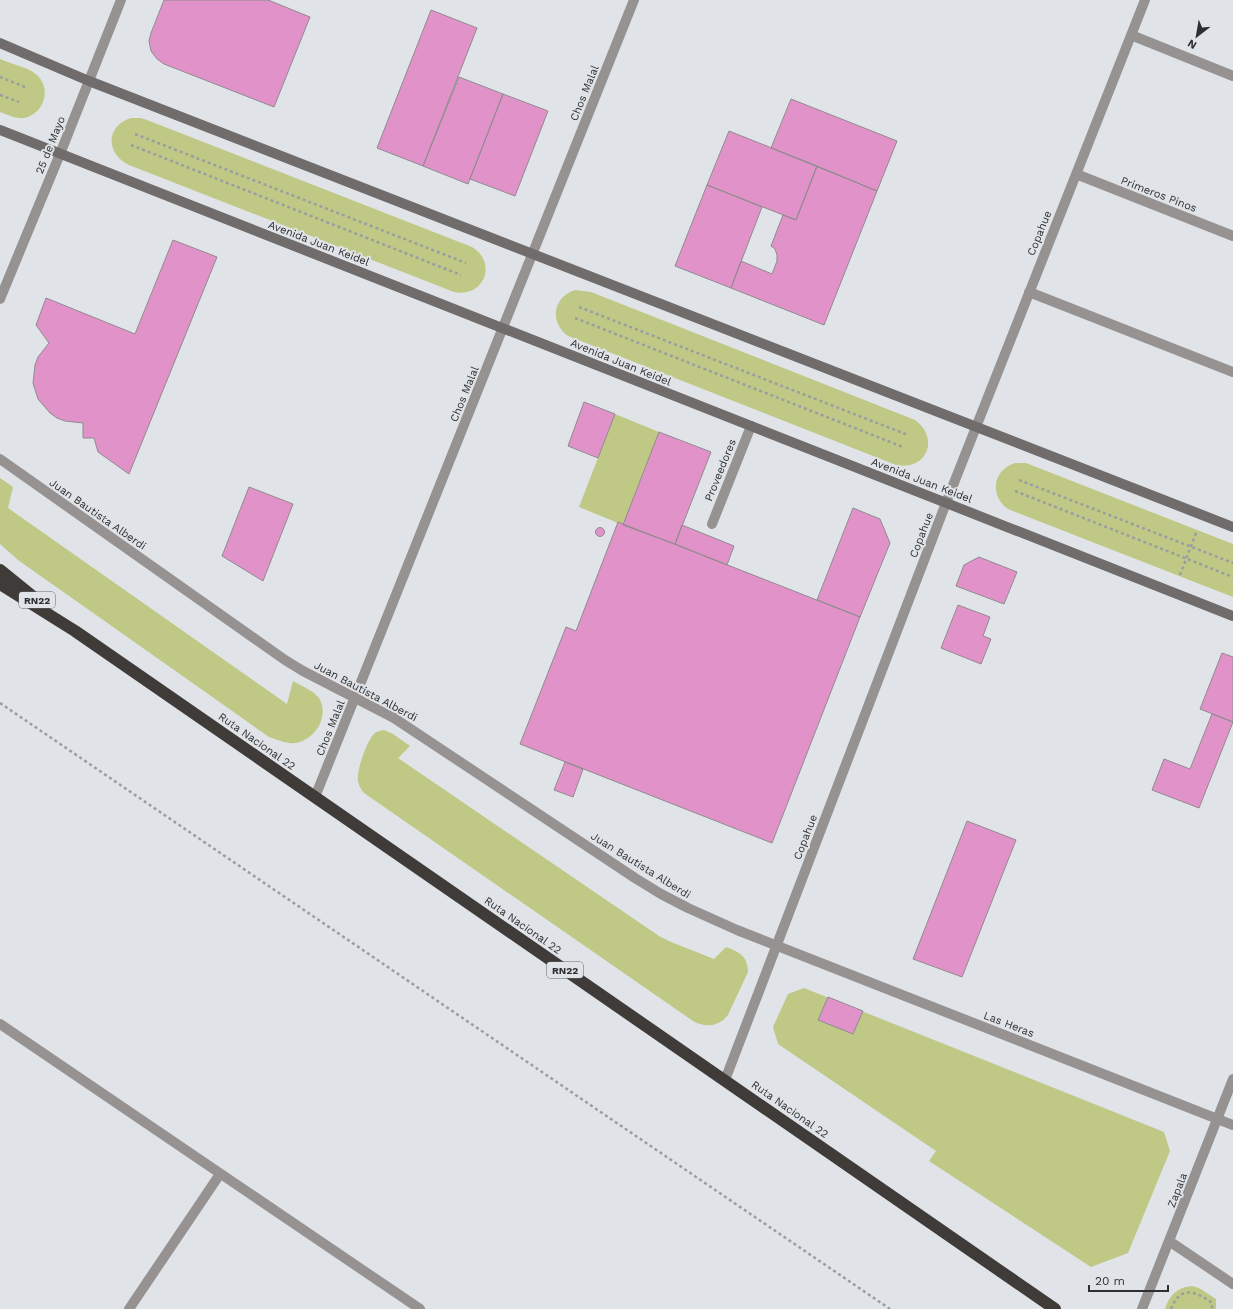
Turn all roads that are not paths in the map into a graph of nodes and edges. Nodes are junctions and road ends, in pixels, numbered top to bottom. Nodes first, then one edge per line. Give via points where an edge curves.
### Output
1 (121, 0) edge
2 (634, 0) edge
3 (1145, 0) edge
4 (1131, 35) junction
5 (0, 43) edge
6 (1233, 76) edge
7 (89, 80) junction
8 (0, 130) edge
9 (60, 154) junction
10 (1076, 174) junction
11 (1233, 236) edge
12 (533, 254) junction
13 (1029, 292) junction
14 (0, 298) edge
15 (503, 328) junction
16 (1233, 372) edge
17 (751, 426) junction
18 (976, 427) junction
19 (0, 459) edge
20 (946, 502) junction
21 (712, 524) dead end
22 (1233, 527) edge
23 (0, 570) edge
24 (0, 584) edge
25 (1233, 616) edge
26 (75, 631) junction
27 (355, 698) junction
28 (315, 797) junction
29 (776, 945) junction
30 (0, 1024) edge
31 (1233, 1079) edge
32 (725, 1080) junction
33 (1217, 1119) junction
34 (1233, 1125) edge
35 (220, 1174) junction
36 (1169, 1240) junction
37 (1233, 1284) edge
38 (129, 1309) edge
39 (420, 1309) edge
40 (1055, 1309) edge
41 (1142, 1309) edge

1 - 7 street, 25 de Mayo
2 - 12 street, Chos Malal
3 - 4 street, Copahue
4 - 6 street
4 - 10 street, Copahue
5 - 7 main road
7 - 9 street, 25 de Mayo
7 - 12 main road
8 - 9 main road, Avenida Juan Keidel
9 - 14 street, 25 de Mayo
9 - 15 main road, Avenida Juan Keidel
10 - 11 street, Primeros Pinos
10 - 13 street, Copahue
12 - 15 street, Chos Malal
12 - 18 main road
13 - 16 street
13 - 18 street, Copahue
15 - 17 main road, Avenida Juan Keidel
15 - 27 street, Chos Malal
17 - 20 main road, Avenida Juan Keidel
17 - 21 street, Proveedores
18 - 20 street, Copahue
18 - 22 main road
19 - 27 street, Juan Bautista Alberdi via 285,660
20 - 25 main road, Avenida Juan Keidel
20 - 29 street, Copahue
23 - 26 highway, Ruta Nacional 22 / RN22
24 - 26 highway, Ruta Nacional 22 / RN22
26 - 28 highway, Ruta Nacional 22 / RN22
27 - 28 street, Chos Malal
27 - 29 street, Juan Bautista Alberdi via 374,706 412,729 661,894 713,920
28 - 32 highway, Ruta Nacional 22 / RN22
29 - 32 street, Copahue
29 - 33 street, Las Heras
30 - 35 street
31 - 33 street, Zapala
32 - 40 highway, Ruta Nacional 22 / RN22
33 - 34 street, Las Heras
33 - 36 street, Zapala
35 - 38 street
35 - 39 street
36 - 37 street
36 - 41 street, Zapala

